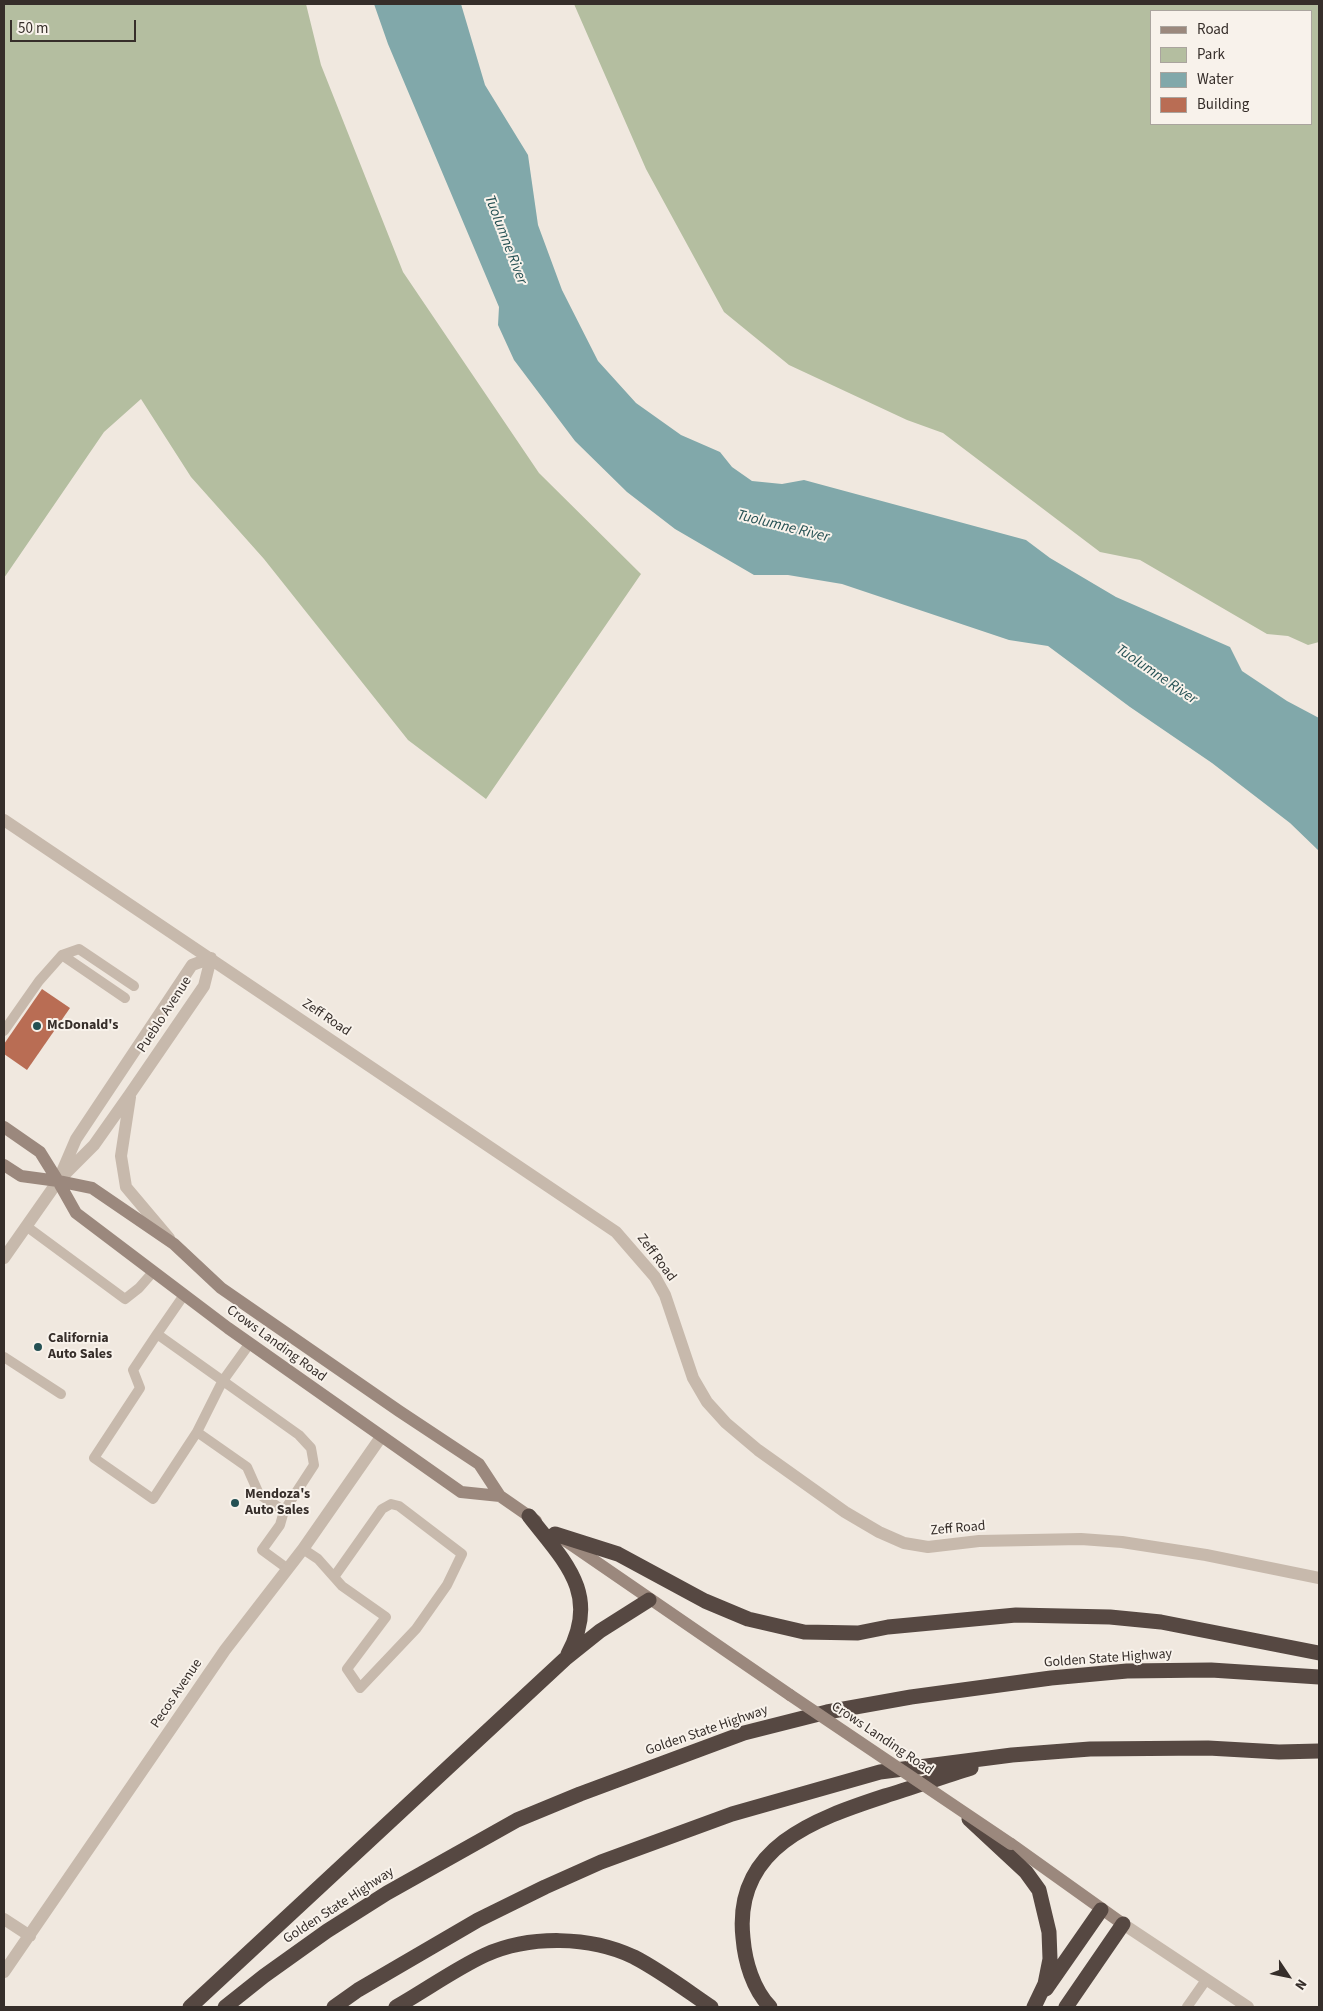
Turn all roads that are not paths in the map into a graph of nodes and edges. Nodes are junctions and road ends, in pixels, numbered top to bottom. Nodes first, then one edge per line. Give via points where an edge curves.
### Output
1 (4, 820) edge
2 (62, 954) junction
3 (211, 958) junction
4 (134, 986) dead end
5 (125, 998) dead end
6 (4, 1030) edge
7 (130, 1094) junction
8 (4, 1127) edge
9 (4, 1165) edge
10 (58, 1181) junction
11 (26, 1226) junction
12 (174, 1244) junction
13 (4, 1258) edge
14 (153, 1272) junction
15 (184, 1295) junction
16 (157, 1334) junction
17 (250, 1343) junction
18 (4, 1357) edge
19 (222, 1382) junction
20 (61, 1394) dead end
21 (197, 1432) junction
22 (381, 1437) junction
23 (500, 1496) junction
24 (284, 1511) junction
25 (529, 1516) junction
26 (554, 1534) junction
27 (303, 1549) junction
28 (288, 1569) junction
29 (334, 1577) junction
30 (1319, 1578) edge
31 (649, 1600) junction
32 (1319, 1653) edge
33 (565, 1659) junction
34 (1319, 1677) edge
35 (1319, 1750) edge
36 (1012, 1755) junction
37 (960, 1810) joint
38 (1008, 1849) junction
39 (1101, 1910) junction
40 (4, 1919) edge
41 (1123, 1924) junction
42 (30, 1936) junction
43 (4, 1972) edge
44 (1206, 1980) junction
45 (1034, 2006) edge
46 (190, 2007) edge
47 (225, 2007) edge
48 (334, 2007) edge
49 (396, 2007) edge
50 (711, 2007) edge
51 (770, 2007) edge
52 (1066, 2007) edge
53 (1187, 2007) edge
54 (1248, 2007) edge

1 - 3 street, Zeff Road
2 - 4 lane via 78,949
2 - 5 lane
2 - 6 lane
3 - 7 street, Pueblo Avenue via 204,986
3 - 10 street, Pueblo Avenue via 192,965 76,1139
3 - 30 street, Zeff Road via 616,1232 655,1278 665,1295 693,1378 707,1402 758,1450 844,1512 878,1532 904,1543 928,1547 1081,1539 1122,1542
7 - 10 street, Pueblo Avenue via 94,1145
7 - 12 street via 121,1156 126,1187
8 - 10 main road, Crows Landing Road via 40,1152
9 - 10 main road, Crows Landing Road via 21,1176
10 - 11 street, Pueblo Avenue
10 - 12 main road, Crows Landing Road via 92,1188
10 - 14 main road, Crows Landing Road via 76,1214
11 - 13 street, Pueblo Avenue
11 - 14 lane via 125,1299
12 - 23 main road, Crows Landing Road via 221,1288 479,1464
14 - 15 main road, Crows Landing Road
15 - 16 lane
15 - 17 main road, Crows Landing Road
16 - 19 lane
16 - 21 lane via 133,1370 140,1388 94,1458 153,1499
17 - 19 lane
17 - 22 main road, Crows Landing Road
18 - 20 lane
19 - 21 lane
19 - 24 lane via 299,1435 311,1448 314,1465
21 - 24 lane via 247,1467 259,1494
22 - 23 main road, Crows Landing Road via 461,1492
22 - 27 street, Pecos Avenue
23 - 25 main road, Crows Landing Road
24 - 28 lane via 280,1525 262,1550
25 - 26 main road, Crows Landing Road
25 - 33 highway via 570,1568 576,1584 580,1623
26 - 31 main road, Crows Landing Road
26 - 32 highway via 618,1554 705,1601 748,1619 804,1632 858,1633 888,1627 1016,1616 1110,1616 1161,1622
27 - 28 street, Pecos Avenue
27 - 29 lane via 318,1559
28 - 42 street, Pecos Avenue via 225,1650
29 - 29 lane via 386,1617 347,1669 360,1688 416,1629 447,1585 462,1554 399,1506 391,1504 382,1509
31 - 33 highway via 600,1631
31 - 37 main road, Crows Landing Road, bridge
33 - 46 highway
34 - 47 highway, Golden State Highway via 1210,1670 1126,1671 1050,1678 827,1712 744,1733 517,1820 387,1893 327,1931
35 - 36 highway via 1146,1748
36 - 48 highway via 880,1772 789,1797 666,1837 601,1862 478,1920
36 - 51 highway via 841,1811 793,1834 777,1846 762,1862 753,1879 744,1903 742,1927 744,1957
37 - 38 highway, bridge
38 - 39 main road
38 - 45 highway via 1039,1890 1049,1932 1050,1958 1045,1984
39 - 41 main road
39 - 45 highway
40 - 42 street
41 - 44 street
41 - 52 highway
42 - 43 street, Pecos Avenue
44 - 53 lane
44 - 54 street
49 - 50 highway via 486,1955 518,1944 553,1940 610,1948 634,1957

